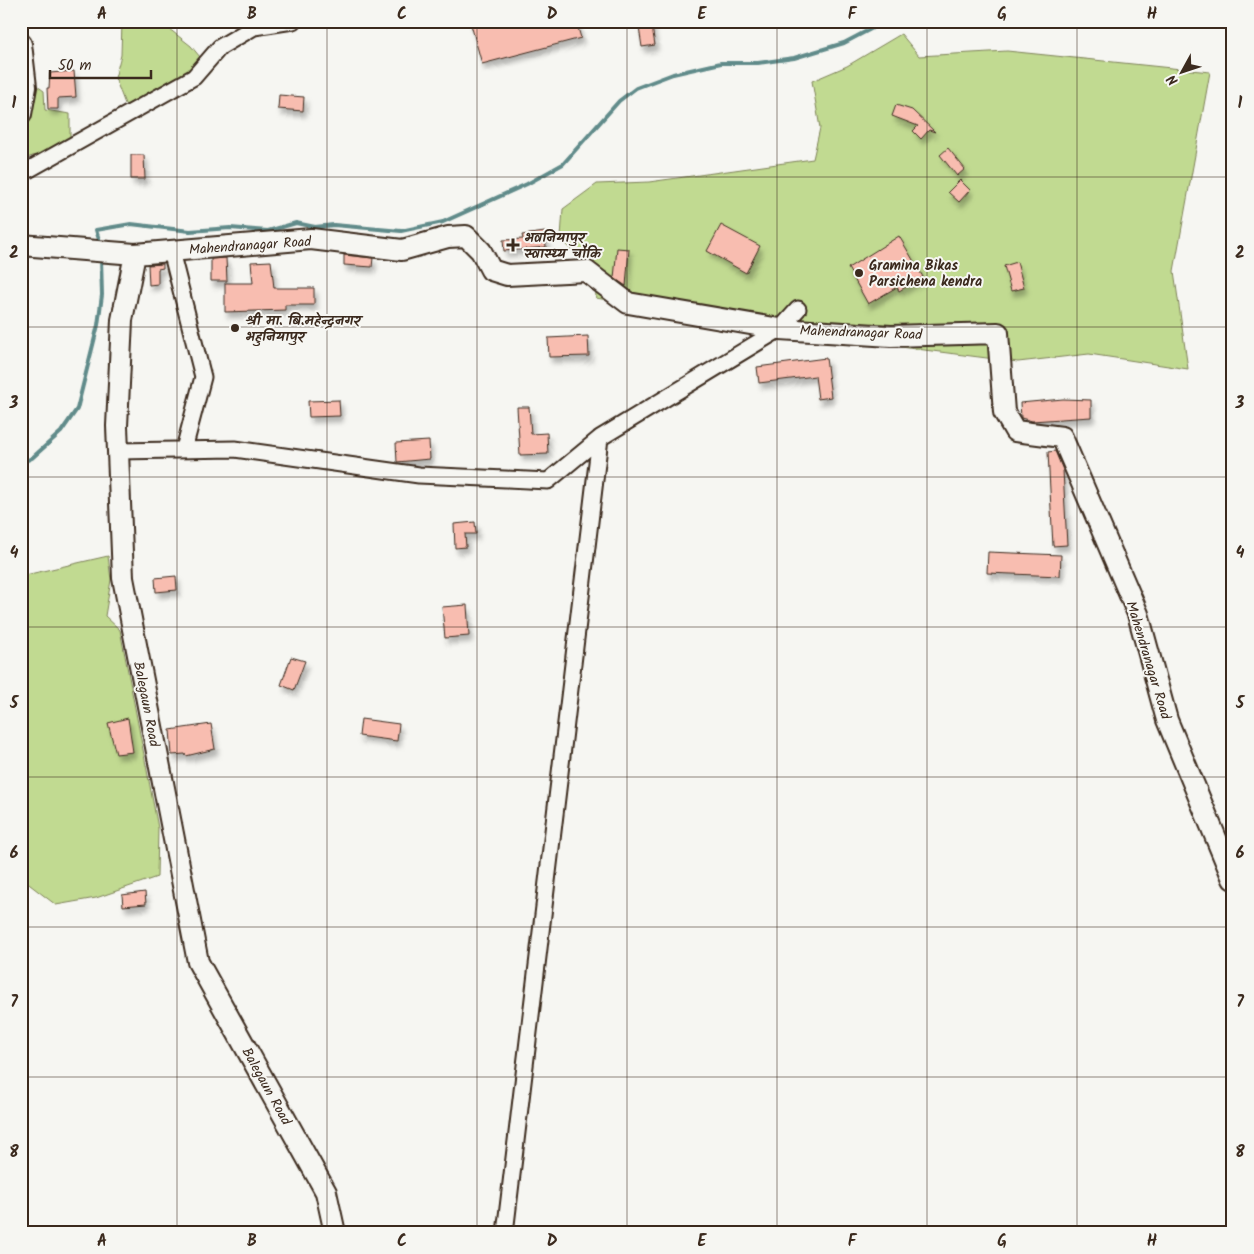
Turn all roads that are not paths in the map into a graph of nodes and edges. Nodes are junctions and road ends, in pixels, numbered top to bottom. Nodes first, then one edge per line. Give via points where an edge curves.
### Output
1 (293, 21) edge
2 (21, 44) edge
3 (21, 114) edge
4 (21, 174) edge
5 (21, 245) edge
6 (171, 251) junction
7 (135, 254) junction
8 (798, 308) dead end
9 (780, 329) junction
10 (600, 438) junction
11 (184, 449) junction
12 (118, 451) junction
13 (1233, 880) edge
14 (335, 1233) edge
15 (505, 1233) edge

1 - 4 street via 254,27 220,47 194,77
2 - 3 street via 26,87
5 - 7 street
6 - 7 street, Mahendranagar Road
6 - 9 street, Mahendranagar Road via 311,239 402,250 448,237 466,236 491,270 508,275 586,270 628,303
6 - 11 street via 203,377
7 - 12 street, Balegaun Road via 122,320
8 - 9 street
9 - 10 street
9 - 13 street, Mahendranagar Road via 891,336 998,333 1004,412 1015,431 1062,437 1138,614 1167,720
10 - 11 street via 548,482 418,475 236,449
10 - 15 street
11 - 12 street
12 - 14 street, Balegaun Road via 123,578 198,962 326,1192

